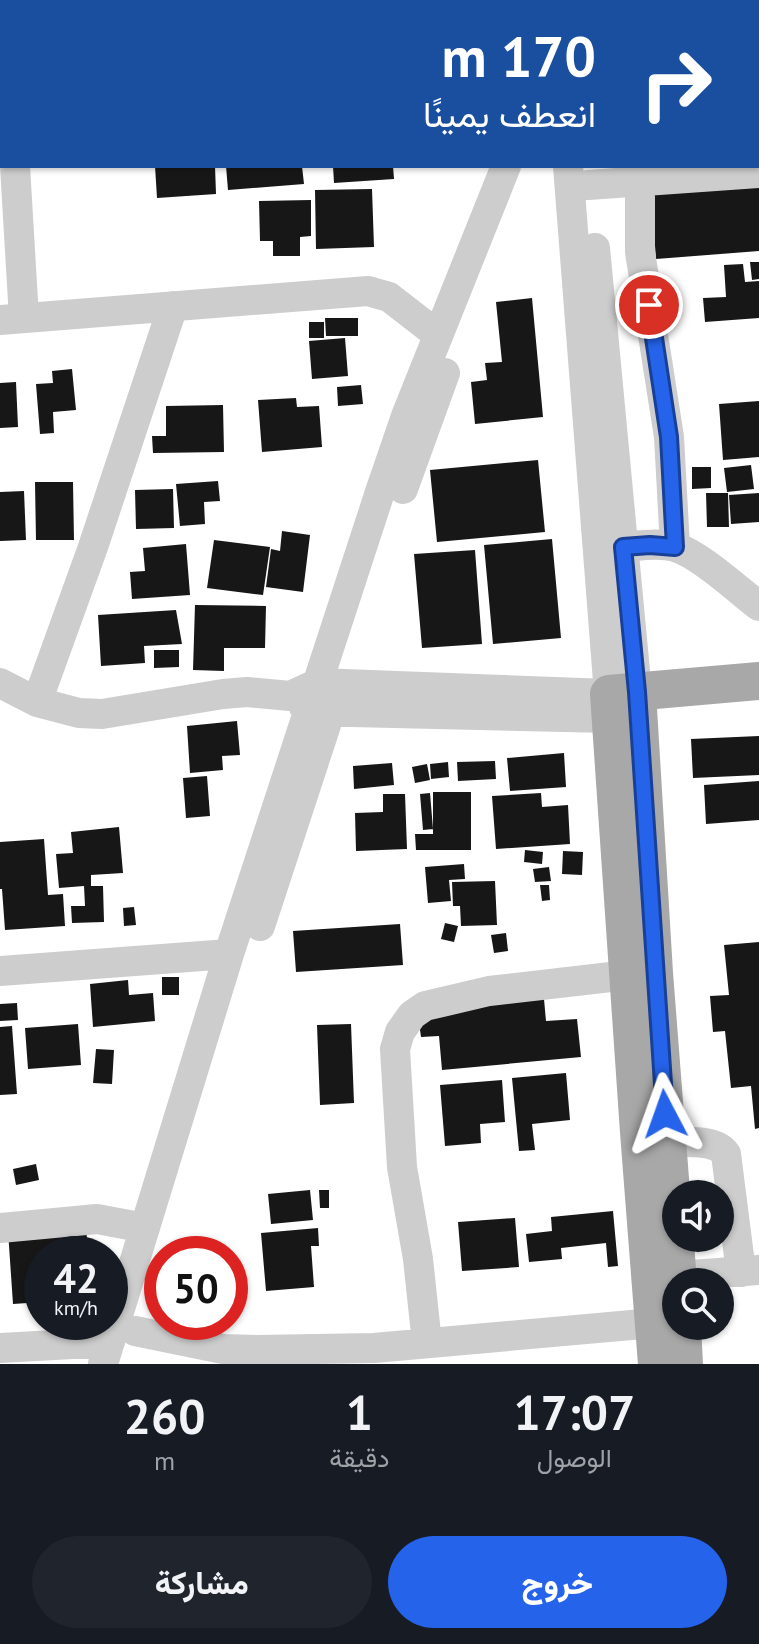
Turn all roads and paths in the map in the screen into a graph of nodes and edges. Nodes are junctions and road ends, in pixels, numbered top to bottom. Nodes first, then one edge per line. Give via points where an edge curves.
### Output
1 (15, 168) edge
2 (505, 168) edge
3 (525, 168) edge
4 (580, 172) edge
5 (759, 173) edge
6 (641, 174) edge
7 (173, 306) junction
8 (12, 319) edge
9 (438, 335) junction
10 (623, 547) junction
11 (675, 547) junction
12 (759, 606) edge
13 (759, 681) edge
14 (0, 683) edge
15 (317, 697) junction
16 (37, 702) junction
17 (624, 705) junction
18 (759, 705) edge
19 (229, 954) junction
20 (0, 971) edge
21 (628, 975) junction
22 (667, 1142) junction
23 (0, 1228) edge
24 (145, 1228) junction
25 (677, 1268) edge
26 (750, 1271) edge
27 (662, 1272) edge
28 (662, 1324) edge
29 (664, 1340) edge
30 (674, 1340) edge
31 (427, 1343) junction
32 (0, 1348) edge
33 (118, 1350) edge
34 (375, 1356) edge
35 (657, 1364) edge
36 (684, 1364) edge

1 - 8 street
2 - 9 street
3 - 15 street via 384,539
4 - 6 street
4 - 10 street
4 - 17 street
5 - 6 street
6 - 11 street via 640,252 669,437
7 - 8 street
7 - 9 street via 368,291 389,297
7 - 16 street
9 - 15 street via 384,479
10 - 11 street
10 - 17 street
11 - 12 street
13 - 17 main road
14 - 16 street
15 - 16 street via 247,692 102,714
15 - 17 street
15 - 19 street
15 - 33 street via 247,965
17 - 18 main road
17 - 21 main road
17 - 22 main road
19 - 20 street
19 - 24 street
21 - 27 main road
21 - 31 street via 489,991 425,1006 400,1032 395,1049 402,1167
22 - 25 main road
22 - 26 street via 713,1144 726,1154
23 - 24 street via 97,1219
24 - 33 street
28 - 31 street
29 - 35 main road
30 - 36 main road
31 - 34 street
32 - 33 street
33 - 34 street

